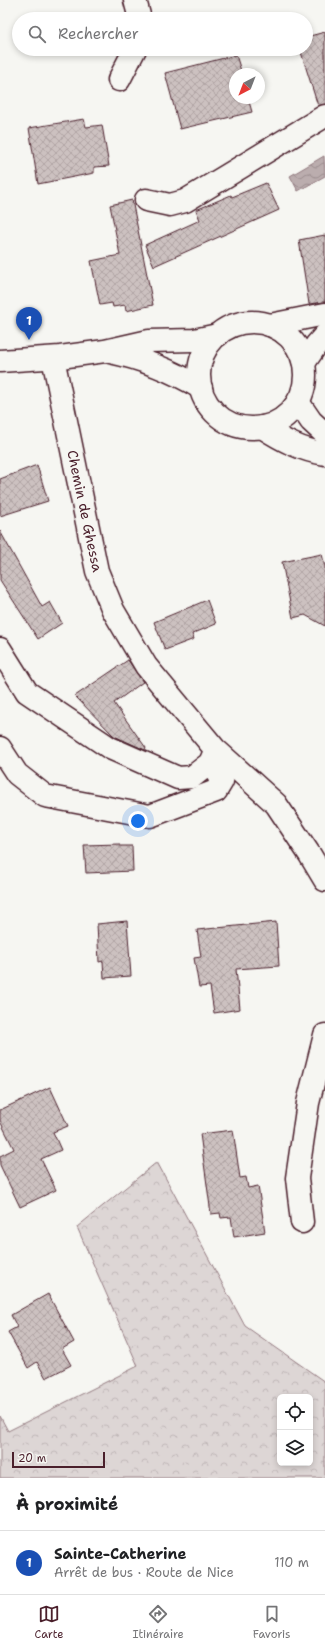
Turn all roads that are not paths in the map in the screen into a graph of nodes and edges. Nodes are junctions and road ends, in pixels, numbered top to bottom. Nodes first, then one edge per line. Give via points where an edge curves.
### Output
1 (135, 0) edge
2 (138, 12) edge
3 (131, 56) edge
4 (119, 80) dead end
5 (325, 116) edge
6 (146, 200) dead end
7 (325, 314) edge
8 (270, 326) junction
9 (218, 335) junction
10 (325, 335) edge
11 (105, 351) junction
12 (53, 358) junction
13 (0, 361) edge
14 (304, 363) junction
15 (201, 388) junction
16 (298, 402) junction
17 (262, 427) junction
18 (325, 434) edge
19 (325, 454) edge
20 (0, 649) edge
21 (0, 748) edge
22 (212, 756) junction
23 (8, 770) edge
24 (325, 880) edge
25 (325, 1035) edge
26 (302, 1222) dead end

1 - 2 main road
3 - 4 main road
5 - 6 main road via 185,201 170,205
7 - 8 main road
8 - 9 main road via 256,322 243,323 230,327
8 - 14 main road via 282,331 292,340 300,350
9 - 11 main road via 194,340 149,340
9 - 15 main road via 208,346 202,359 199,373
10 - 14 main road
11 - 12 main road
11 - 15 main road via 150,362
12 - 13 main road
12 - 22 main road, Chemin de Ghessa via 97,571 113,610 146,666
14 - 16 main road via 304,390
15 - 17 main road via 207,403 231,424 246,428
16 - 17 main road via 288,414
16 - 18 main road via 311,421
17 - 19 main road via 285,442 308,451
20 - 22 main road via 27,692 110,748 178,778 192,777
21 - 23 main road
22 - 23 main road via 222,781 216,792 150,816 45,796
22 - 24 main road via 276,804
25 - 26 main road via 308,1103 297,1178

